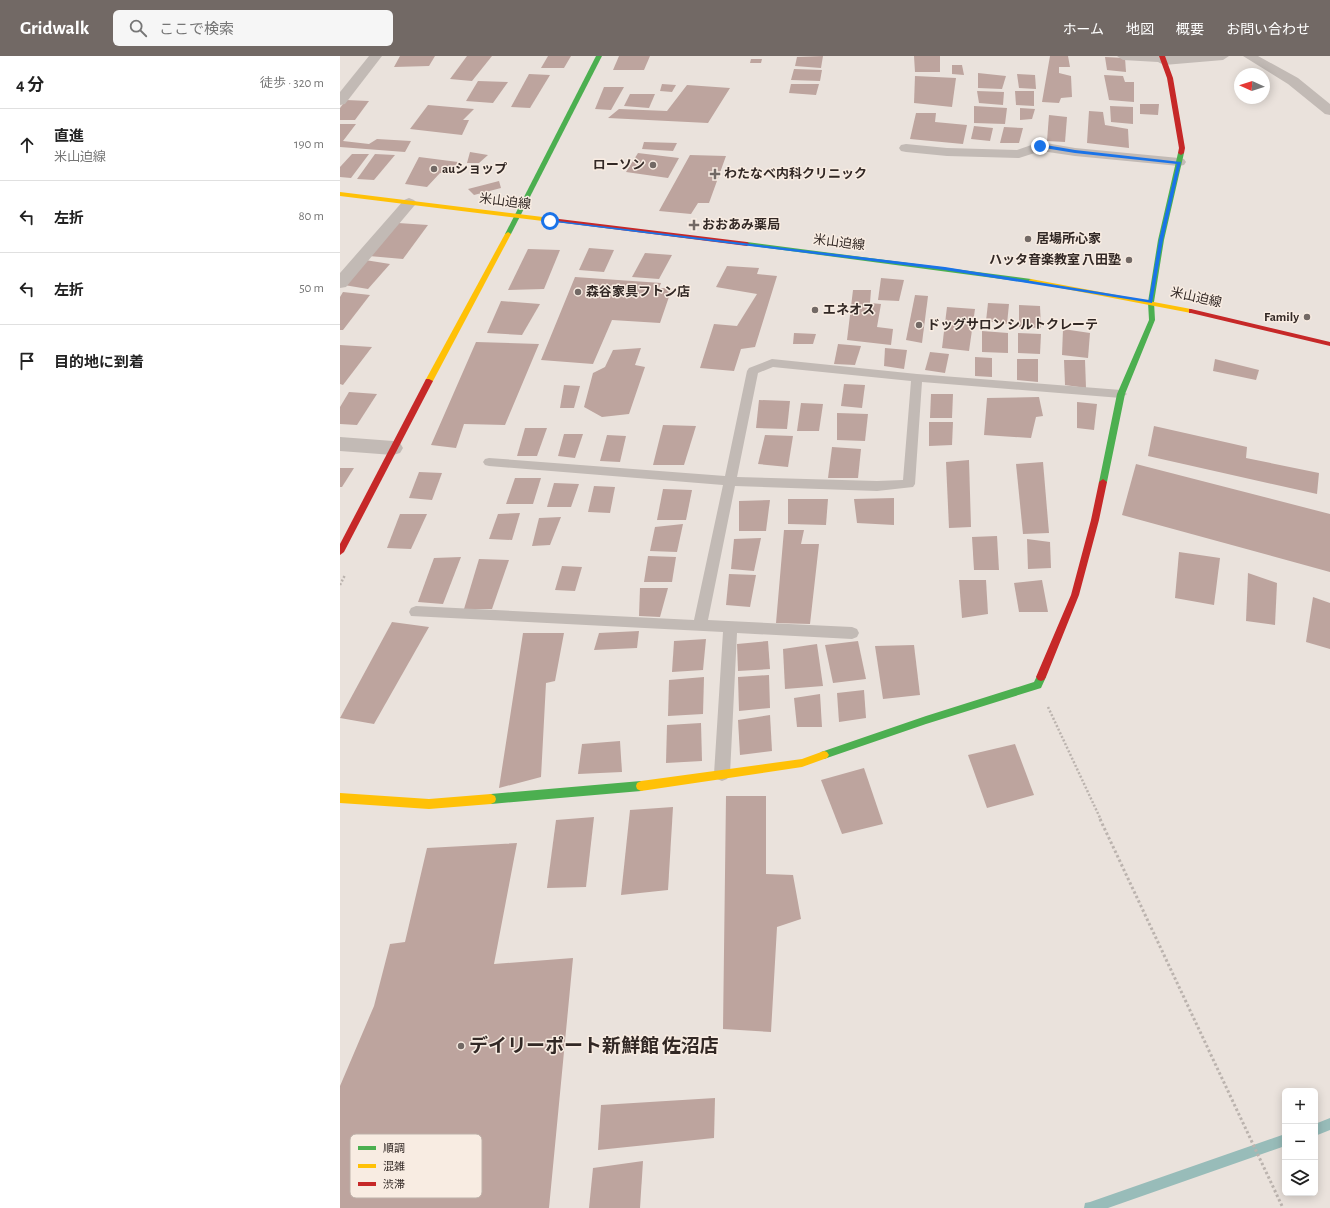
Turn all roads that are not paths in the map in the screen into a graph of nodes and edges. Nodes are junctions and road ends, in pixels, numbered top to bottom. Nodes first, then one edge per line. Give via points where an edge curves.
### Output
1 (376, 56) edge
2 (599, 56) edge
3 (1123, 56) edge
4 (1223, 56) edge
5 (1249, 56) edge
6 (1163, 58) edge
7 (340, 101) edge
8 (1330, 111) edge
9 (906, 148) dead end
10 (1179, 162) junction
11 (340, 194) edge
12 (409, 203) junction
13 (517, 217) junction
14 (340, 283) edge
15 (1151, 302) junction
16 (1330, 344) edge
17 (917, 378) junction
18 (1121, 394) junction
19 (340, 444) edge
20 (393, 448) junction
21 (489, 462) dead end
22 (729, 481) junction
23 (340, 552) edge
24 (416, 612) dead end
25 (700, 625) junction
26 (730, 627) junction
27 (852, 633) dead end
28 (722, 774) junction
29 (340, 798) edge

1 - 7 street
2 - 13 street
3 - 6 street
4 - 6 street
5 - 8 street via 1293,81
6 - 10 street via 1170,78 1182,148
9 - 10 street via 1019,154 1040,146
10 - 15 street via 1161,240
11 - 12 street, 米山迫線
12 - 13 street, 米山迫線
12 - 14 street
13 - 15 street, 米山迫線 via 952,269
13 - 20 street
15 - 16 street, 米山迫線
15 - 18 street via 1152,320
17 - 18 lane
17 - 22 lane via 772,363 753,371
17 - 22 lane via 909,484 876,486
18 - 28 street via 1095,520 1075,596 1038,685 802,763
19 - 20 street
20 - 23 street
21 - 22 lane
22 - 25 lane
24 - 25 lane
25 - 26 lane
26 - 27 lane
26 - 28 lane
28 - 29 street via 634,787 429,804

